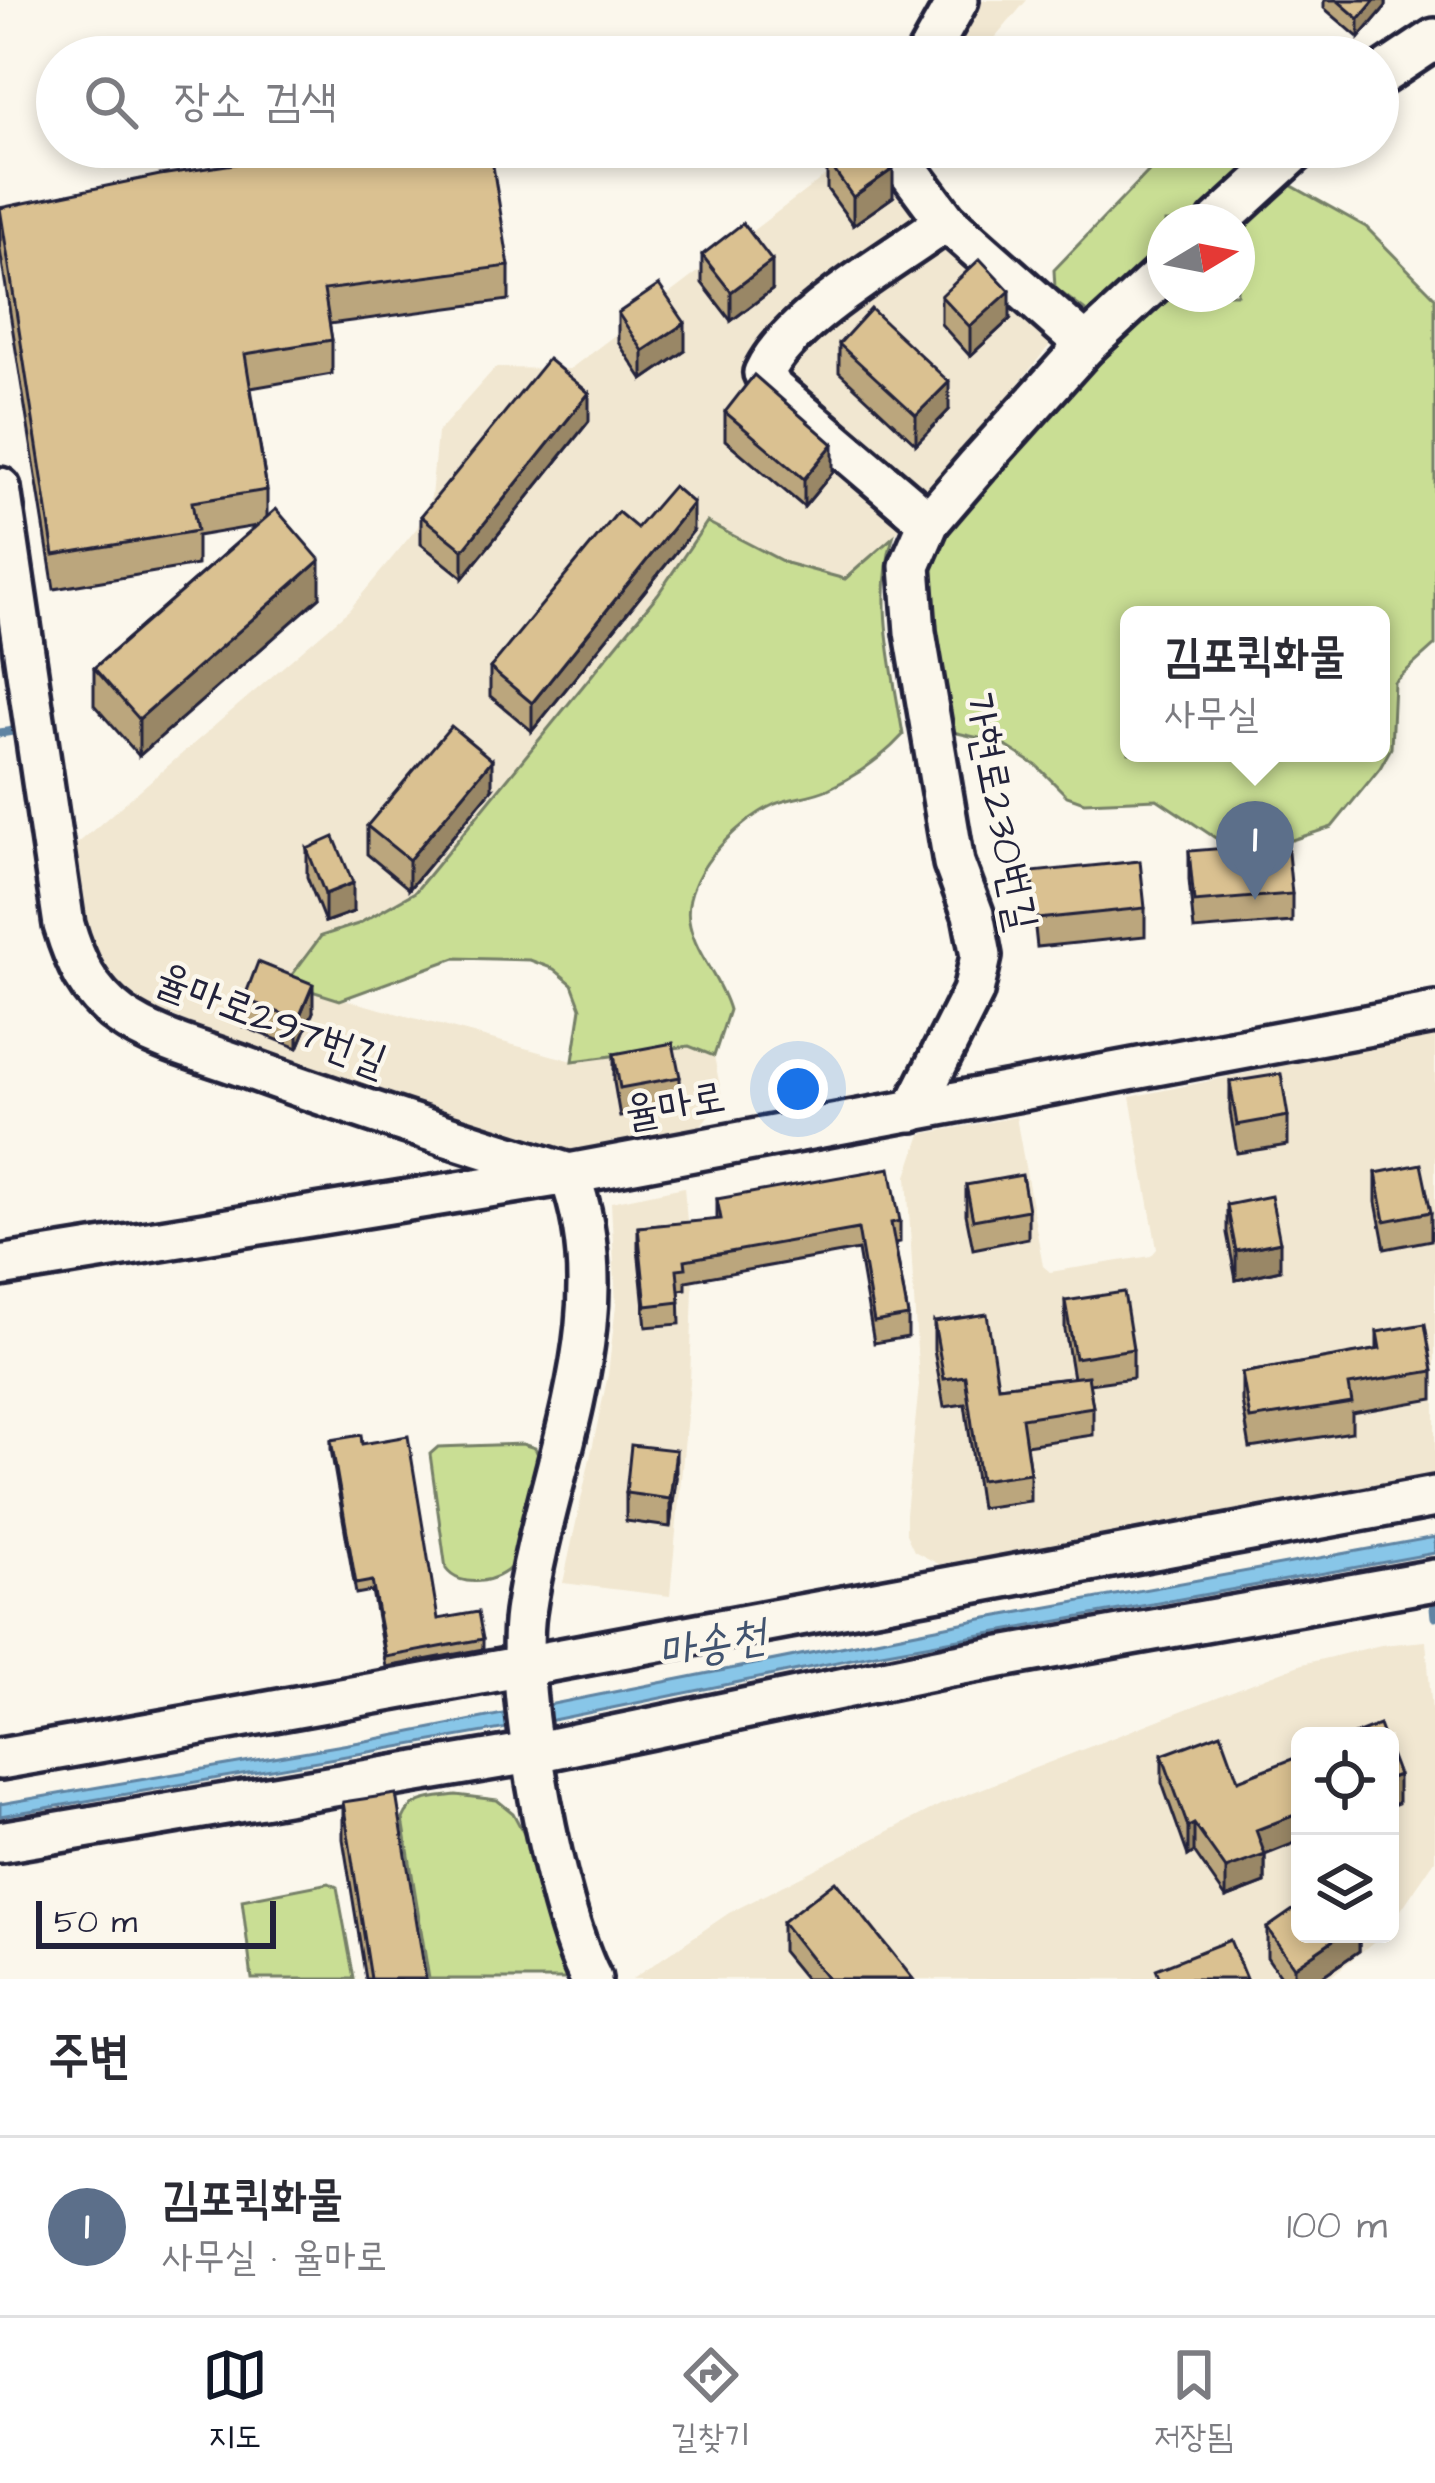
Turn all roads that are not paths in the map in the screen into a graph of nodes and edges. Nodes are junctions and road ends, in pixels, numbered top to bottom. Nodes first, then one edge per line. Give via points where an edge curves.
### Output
1 (958, 0) edge
2 (938, 36) edge
3 (1435, 39) edge
4 (1399, 62) edge
5 (907, 168) edge
6 (1277, 168) edge
7 (1238, 204) edge
8 (946, 221) junction
9 (1147, 289) edge
10 (1086, 345) junction
11 (0, 488) edge
12 (929, 522) junction
13 (1435, 1012) edge
14 (914, 1111) junction
15 (569, 1174) junction
16 (0, 1266) edge
17 (1435, 1497) edge
18 (1435, 1580) edge
19 (522, 1671) junction
20 (536, 1752) junction
21 (0, 1760) edge
22 (0, 1842) edge
23 (591, 1979) edge

1 - 2 street
3 - 4 street
5 - 8 street
6 - 7 street
8 - 10 street
8 - 12 street via 811,321 764,373
9 - 10 street, 가현로230번길
10 - 12 street, 가현로230번길
11 - 15 street, 율마로297번길 via 64,925 95,992 123,1018 165,1038
12 - 14 street, 가현로230번길 via 910,566 915,632 954,863 981,956 974,992
13 - 14 street, 율마로
14 - 15 street, 율마로
15 - 16 street, 율마로
15 - 19 street via 586,1216 591,1281 531,1575
17 - 19 street
18 - 20 street via 845,1686
19 - 20 street
19 - 21 street
20 - 22 street
20 - 23 street via 544,1814

